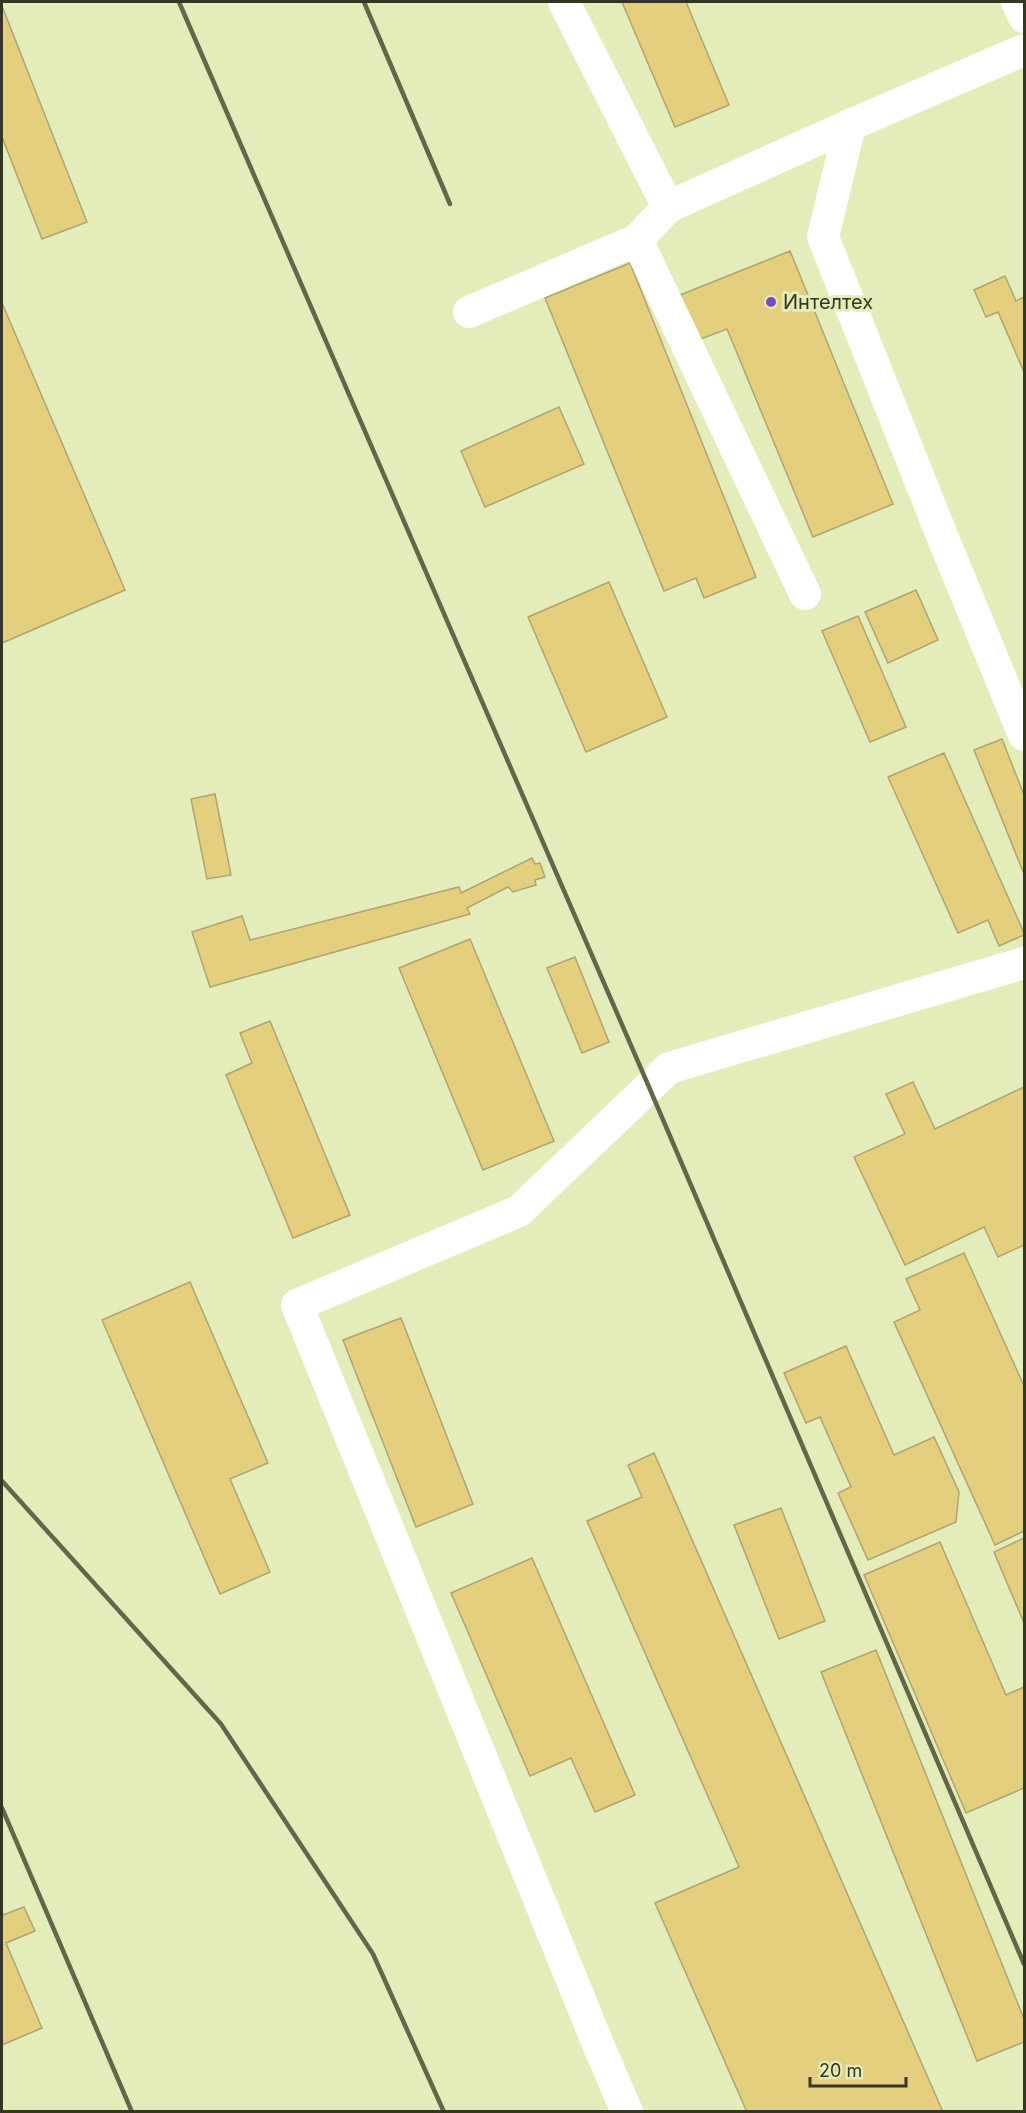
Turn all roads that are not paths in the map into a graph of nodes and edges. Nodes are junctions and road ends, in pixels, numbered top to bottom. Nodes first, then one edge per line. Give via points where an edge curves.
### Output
1 (564, 2) edge
2 (1017, 2) edge
3 (1024, 17) edge
4 (1024, 50) edge
5 (850, 125) junction
6 (668, 207) junction
7 (637, 240) junction
8 (469, 312) dead end
9 (805, 594) dead end
10 (1024, 735) edge
11 (1024, 963) edge
12 (627, 2112) edge

1 - 6 street
2 - 3 street
4 - 5 street
5 - 6 street
5 - 10 street via 823,237
6 - 7 street
7 - 8 street
7 - 9 street
11 - 12 street via 669,1068 519,1211 297,1305

